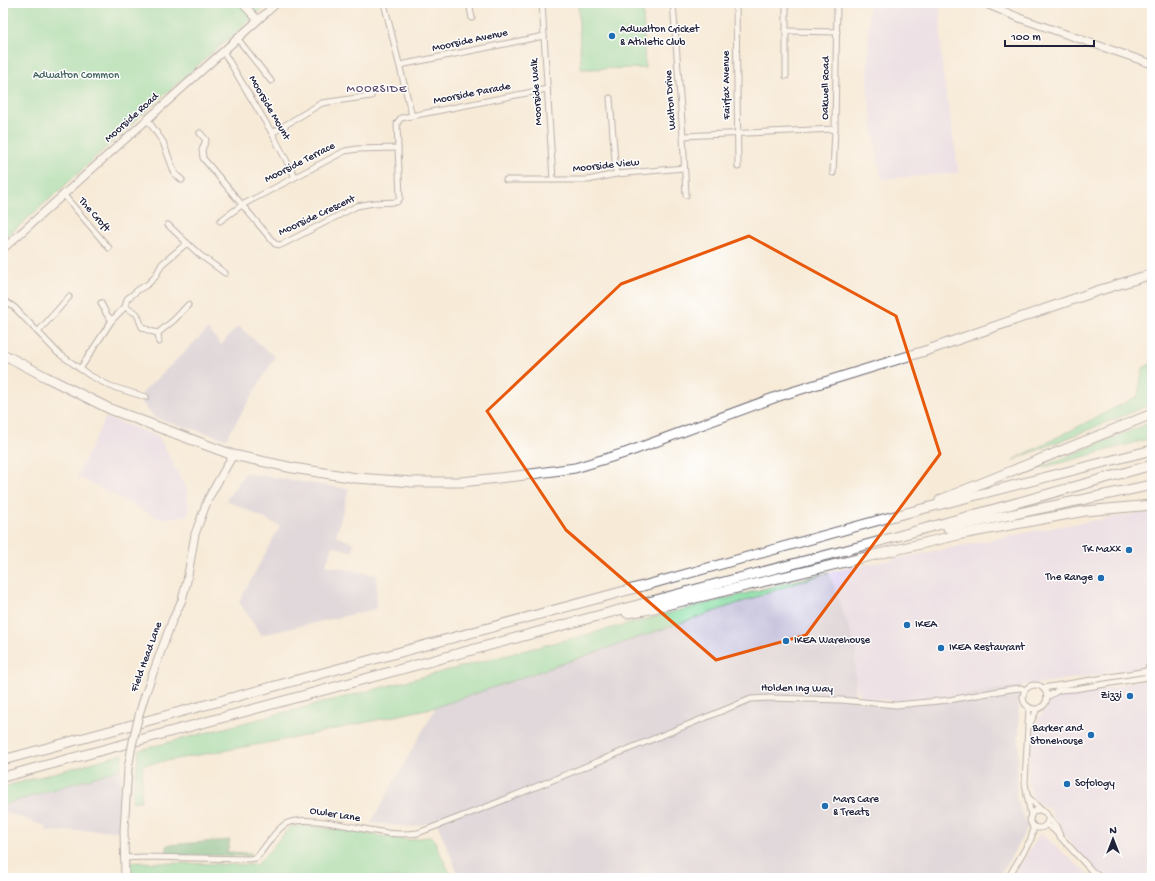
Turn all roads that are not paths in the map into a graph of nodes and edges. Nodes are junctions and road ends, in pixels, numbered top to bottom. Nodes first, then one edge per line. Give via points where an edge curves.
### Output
1 (242, 3) edge
2 (277, 3) edge
3 (384, 3) edge
4 (469, 3) edge
5 (542, 3) edge
6 (673, 3) edge
7 (736, 3) edge
8 (786, 3) edge
9 (837, 3) edge
10 (984, 3) edge
11 (472, 18) dead end
12 (258, 20) junction
13 (786, 31) junction
14 (837, 32) junction
15 (544, 36) junction
16 (238, 38) junction
17 (224, 51) junction
18 (1152, 64) edge
19 (400, 65) junction
20 (786, 76) dead end
21 (271, 81) dead end
22 (547, 89) junction
23 (372, 96) dead end
24 (610, 98) dead end
25 (412, 116) junction
26 (401, 118) joint
27 (147, 119) junction
28 (835, 129) junction
29 (200, 133) dead end
30 (272, 133) junction
31 (738, 133) junction
32 (683, 136) junction
33 (398, 148) junction
34 (738, 167) dead end
35 (684, 168) junction
36 (833, 172) dead end
37 (616, 174) junction
38 (295, 177) junction
39 (182, 180) dead end
40 (506, 180) dead end
41 (554, 180) junction
42 (63, 194) junction
43 (686, 195) dead end
44 (242, 205) junction
45 (220, 221) dead end
46 (168, 225) dead end
47 (187, 243) junction
48 (109, 248) dead end
49 (3, 249) edge
50 (225, 273) dead end
51 (1152, 274) edge
52 (69, 297) dead end
53 (3, 300) edge
54 (101, 303) dead end
55 (188, 305) dead end
56 (125, 307) junction
57 (112, 320) junction
58 (38, 332) junction
59 (158, 333) junction
60 (159, 342) dead end
61 (3, 354) edge
62 (80, 369) junction
63 (146, 397) dead end
64 (1152, 414) edge
65 (1152, 450) edge
66 (233, 454) junction
67 (1152, 465) edge
68 (1152, 485) edge
69 (1152, 504) edge
70 (909, 513) junction
71 (873, 543) junction
72 (577, 621) junction
73 (1152, 664) edge
74 (1147, 671) junction
75 (1148, 677) junction
76 (1083, 681) junction
77 (1152, 682) edge
78 (1097, 685) junction
79 (1043, 688) junction
80 (1011, 689) junction
81 (1026, 690) junction
82 (1047, 697) junction
83 (1023, 698) junction
84 (1029, 707) junction
85 (1037, 709) junction
86 (1028, 728) junction
87 (3, 760) edge
88 (3, 777) edge
89 (550, 781) joint
90 (1027, 796) junction
91 (1042, 811) junction
92 (1031, 816) junction
93 (1048, 817) junction
94 (1032, 824) junction
95 (1044, 826) junction
96 (1060, 836) junction
97 (1031, 839) junction
98 (124, 858) junction
99 (125, 878) edge
100 (1008, 878) edge
101 (1101, 878) edge

1 - 12 main road
2 - 12 main road, Moorside Road
3 - 19 street
4 - 11 street
5 - 15 street, Moorside Walk
6 - 32 street, Walton Drive
7 - 31 street, Fairfax Avenue
8 - 13 street
9 - 14 street, Oakwell Road
10 - 18 main road via 1022,19
12 - 16 main road, Moorside Road
13 - 14 street
13 - 20 street
14 - 28 street, Oakwell Road
15 - 19 street, Moorside Avenue
15 - 22 street, Moorside Walk
16 - 17 main road, Moorside Road
16 - 21 street
17 - 27 main road, Moorside Road
17 - 30 street, Moorside Mount
19 - 25 street
22 - 25 street, Moorside Parade
22 - 41 street, Moorside Walk
23 - 30 street via 322,103
24 - 37 street
25 - 26 street, Moorside Parade
26 - 33 street, Moorside Crescent via 397,123
27 - 39 street via 163,142 175,174
27 - 42 main road, Moorside Road
28 - 31 street
28 - 36 street, Oakwell Road
29 - 44 street, Moorside Crescent via 206,140 202,150 203,158
30 - 38 street, Moorside Mount
31 - 32 street
31 - 34 street, Fairfax Avenue
32 - 35 street, Walton Drive
33 - 38 street, Moorside Terrace via 345,151
33 - 44 street, Moorside Crescent via 400,198 397,202 357,206 281,245 275,244
35 - 37 street, Moorside View
35 - 43 street, Walton Drive
37 - 41 street, Moorside View via 588,180
38 - 44 street, Moorside Terrace
40 - 41 street, Moorside View
42 - 48 street, The Croft
42 - 49 main road, Moorside Road
44 - 45 street, Moorside Terrace
46 - 47 street
47 - 50 street
47 - 56 street via 162,264 148,284 127,299
51 - 66 highway via 928,350 779,396 628,452 575,468 461,482 413,482 356,478 293,468
52 - 58 street
53 - 58 street
54 - 57 street
55 - 59 street
56 - 57 street
56 - 59 street via 136,314 142,327
57 - 62 street
58 - 62 street via 58,353
59 - 60 street
61 - 66 highway via 110,409
62 - 63 street via 110,386
64 - 70 highway
65 - 70 highway
66 - 98 main road, Field Head Lane, bridge via 208,499 194,534 182,600 138,716 128,769
67 - 71 highway
68 - 71 highway
69 - 72 highway via 1085,511 962,534 645,610
70 - 87 highway
71 - 72 highway
72 - 88 highway
73 - 74 street
74 - 75 street
74 - 76 street, Holden Ing Way
75 - 77 street
75 - 78 street, Holden Ing Way
76 - 78 street, Holden Ing Way
76 - 79 street, Holden Ing Way
78 - 82 street, Holden Ing Way via 1059,690
79 - 81 street, Holden Ing Way via 1036,685
79 - 82 street
80 - 81 street, Holden Ing Way
80 - 83 street
80 - 89 street, Holden Ing Way via 949,700 896,705 831,700 751,699
81 - 83 street
82 - 85 street, Holden Ing Way via 1044,705
83 - 84 street
84 - 85 street
84 - 86 street
85 - 86 street, Holden Ing Way
86 - 90 street via 1025,783
89 - 98 street, Owler Lane via 418,833 376,832 333,823 302,820 285,824 256,858
90 - 91 street
90 - 92 street
91 - 92 street via 1037,810
91 - 93 street
92 - 94 street
93 - 95 street
93 - 96 street
94 - 95 street via 1037,827
94 - 97 street
95 - 96 street via 1050,827
95 - 97 street
96 - 101 street
97 - 100 street
98 - 99 main road, Field Head Lane

